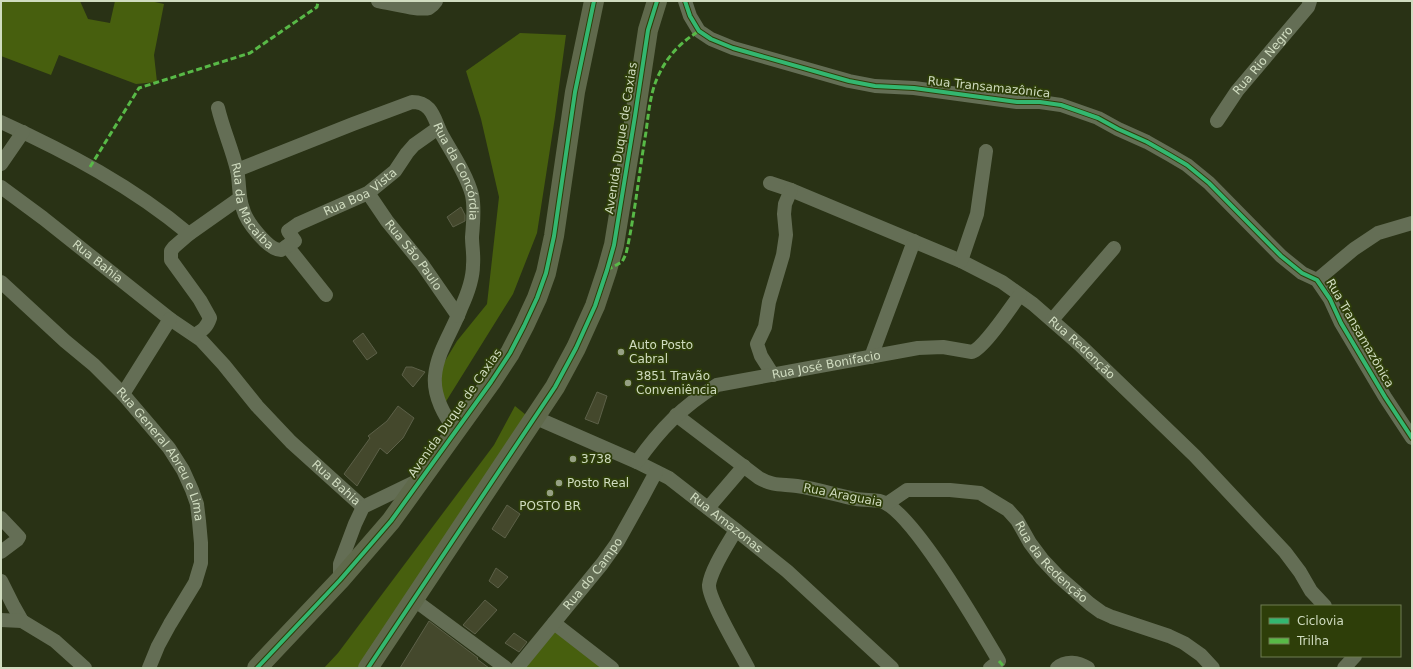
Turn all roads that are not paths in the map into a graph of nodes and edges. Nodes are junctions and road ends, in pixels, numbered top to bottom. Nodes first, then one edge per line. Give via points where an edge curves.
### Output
1 (378, 1) edge
2 (436, 1) edge
3 (594, 1) edge
4 (657, 1) edge
5 (685, 1) edge
6 (1310, 1) edge
7 (218, 108) dead end
8 (1217, 121) dead end
9 (1, 122) edge
10 (438, 128) junction
11 (22, 132) junction
12 (986, 151) dead end
13 (1, 164) edge
14 (237, 170) junction
15 (770, 183) dead end
16 (1, 187) edge
17 (791, 190) junction
18 (368, 193) junction
19 (240, 198) junction
20 (1412, 223) edge
21 (189, 234) junction
22 (914, 241) junction
23 (287, 246) junction
24 (1114, 248) dead end
25 (961, 261) junction
26 (1317, 280) junction
27 (1, 282) edge
28 (326, 295) dead end
29 (1020, 295) junction
30 (458, 316) junction
31 (170, 319) junction
32 (1052, 320) junction
33 (195, 335) junction
34 (871, 357) junction
35 (773, 375) junction
36 (123, 394) junction
37 (676, 415) junction
38 (534, 417) junction
39 (456, 432) junction
40 (1412, 438) edge
41 (637, 462) junction
42 (744, 466) junction
43 (656, 472) junction
44 (422, 478) junction
45 (888, 504) junction
46 (363, 507) junction
47 (708, 508) junction
48 (1, 518) edge
49 (736, 530) junction
50 (1, 552) edge
51 (340, 580) junction
52 (1, 581) edge
53 (413, 599) junction
54 (1324, 605) edge
55 (1, 620) edge
56 (22, 621) junction
57 (554, 623) junction
58 (1354, 657) edge
59 (995, 664) edge
60 (85, 668) edge
61 (149, 668) edge
62 (257, 668) edge
63 (368, 668) edge
64 (506, 668) edge
65 (517, 668) edge
66 (612, 668) edge
67 (748, 668) edge
68 (892, 668) edge
69 (1057, 668) edge
70 (1088, 668) edge
71 (1213, 668) edge
72 (1344, 668) edge

1 - 2 street via 425,9
3 - 39 highway, Avenida Duque de Caxias via 575,92 554,236 546,273 537,298 510,353
4 - 38 highway, Avenida Duque de Caxias via 648,30 616,230 607,270 595,306 576,348 555,387
5 - 26 street, Rua Transamazônica via 699,32 733,48 796,67 876,86 1061,105 1098,118 1187,165 1281,256 1302,273
6 - 8 street, Rua Rio Negro via 1308,7 1236,91
7 - 14 street, Rua da Macaiba
9 - 11 street
10 - 14 street, Rua da Concórdia via 429,108 420,102 412,102
10 - 18 street, Rua Boa Vista via 414,145 395,171
10 - 30 street, Rua da Concórdia via 466,180 474,209 473,266 469,291
11 - 13 street
11 - 21 street via 78,160 140,197
12 - 25 street via 977,214
14 - 19 street, Rua da Macaiba
15 - 17 street, Rua Redenção
16 - 31 street, Rua Bahia
17 - 22 street, Rua Redenção
17 - 35 street via 785,204 786,235 783,255 765,326 757,344
18 - 23 street, Rua Boa Vista via 292,228 288,231 295,241
18 - 30 street, Rua São Paulo
19 - 21 street
19 - 23 street, Rua da Macaiba via 248,221 266,242 278,250
20 - 26 street via 1378,233
21 - 33 street via 174,247 170,256 210,318 204,330
22 - 25 street, Rua Redenção
22 - 34 street
23 - 28 street, Rua da Macaiba
24 - 32 street
25 - 29 street, Rua Redenção via 1002,282
26 - 40 street, Rua Transamazônica via 1330,299 1341,324
27 - 36 street, Rua General Abreu e Lima
29 - 32 street, Rua Redenção
29 - 34 street, Rua José Bonifacio via 976,351 918,348
30 - 39 street, Rua da Concórdia via 438,361 435,377 439,403
31 - 33 street, Rua Bahia
31 - 36 street
32 - 54 street, Rua Redenção via 1195,456 1285,552
33 - 46 street, Rua Bahia via 290,442
34 - 35 street, Rua José Bonifacio
35 - 37 street, Rua José Bonifacio via 717,385
36 - 61 street, Rua General Abreu e Lima via 169,448 197,504 199,521 201,563 195,583 167,629
37 - 41 street, Rua José Bonifacio via 665,425
37 - 42 street, Rua Araguaia
38 - 41 street, Rua Amazonas
38 - 53 highway, Avenida Duque de Caxias
39 - 44 highway, Avenida Duque de Caxias
41 - 43 street, Rua Amazonas
42 - 45 street, Rua Araguaia via 768,483
42 - 47 street
43 - 47 street, Rua Amazonas via 669,478
43 - 57 street, Rua do Campo via 617,543
44 - 46 street, Rua Bahia
44 - 51 highway, Avenida Duque de Caxias via 391,521
45 - 59 street, Rua Araguaia via 908,523 934,558
45 - 71 street, Rua da Redenção via 907,490 980,493 1008,510 1042,559 1090,604 1112,617 1184,643 1201,655
46 - 51 street, Rua Bahia via 340,564
47 - 49 street, Rua Amazonas
48 - 50 street via 19,537
49 - 67 street via 711,574 709,586 712,600
49 - 68 street, Rua Amazonas via 787,571
51 - 62 highway, Avenida Duque de Caxias
52 - 56 street
53 - 63 highway, Avenida Duque de Caxias
53 - 64 street
55 - 56 street
56 - 60 street via 55,641
57 - 65 street, Rua do Campo
57 - 66 street
58 - 72 street
69 - 70 street via 1071,662

